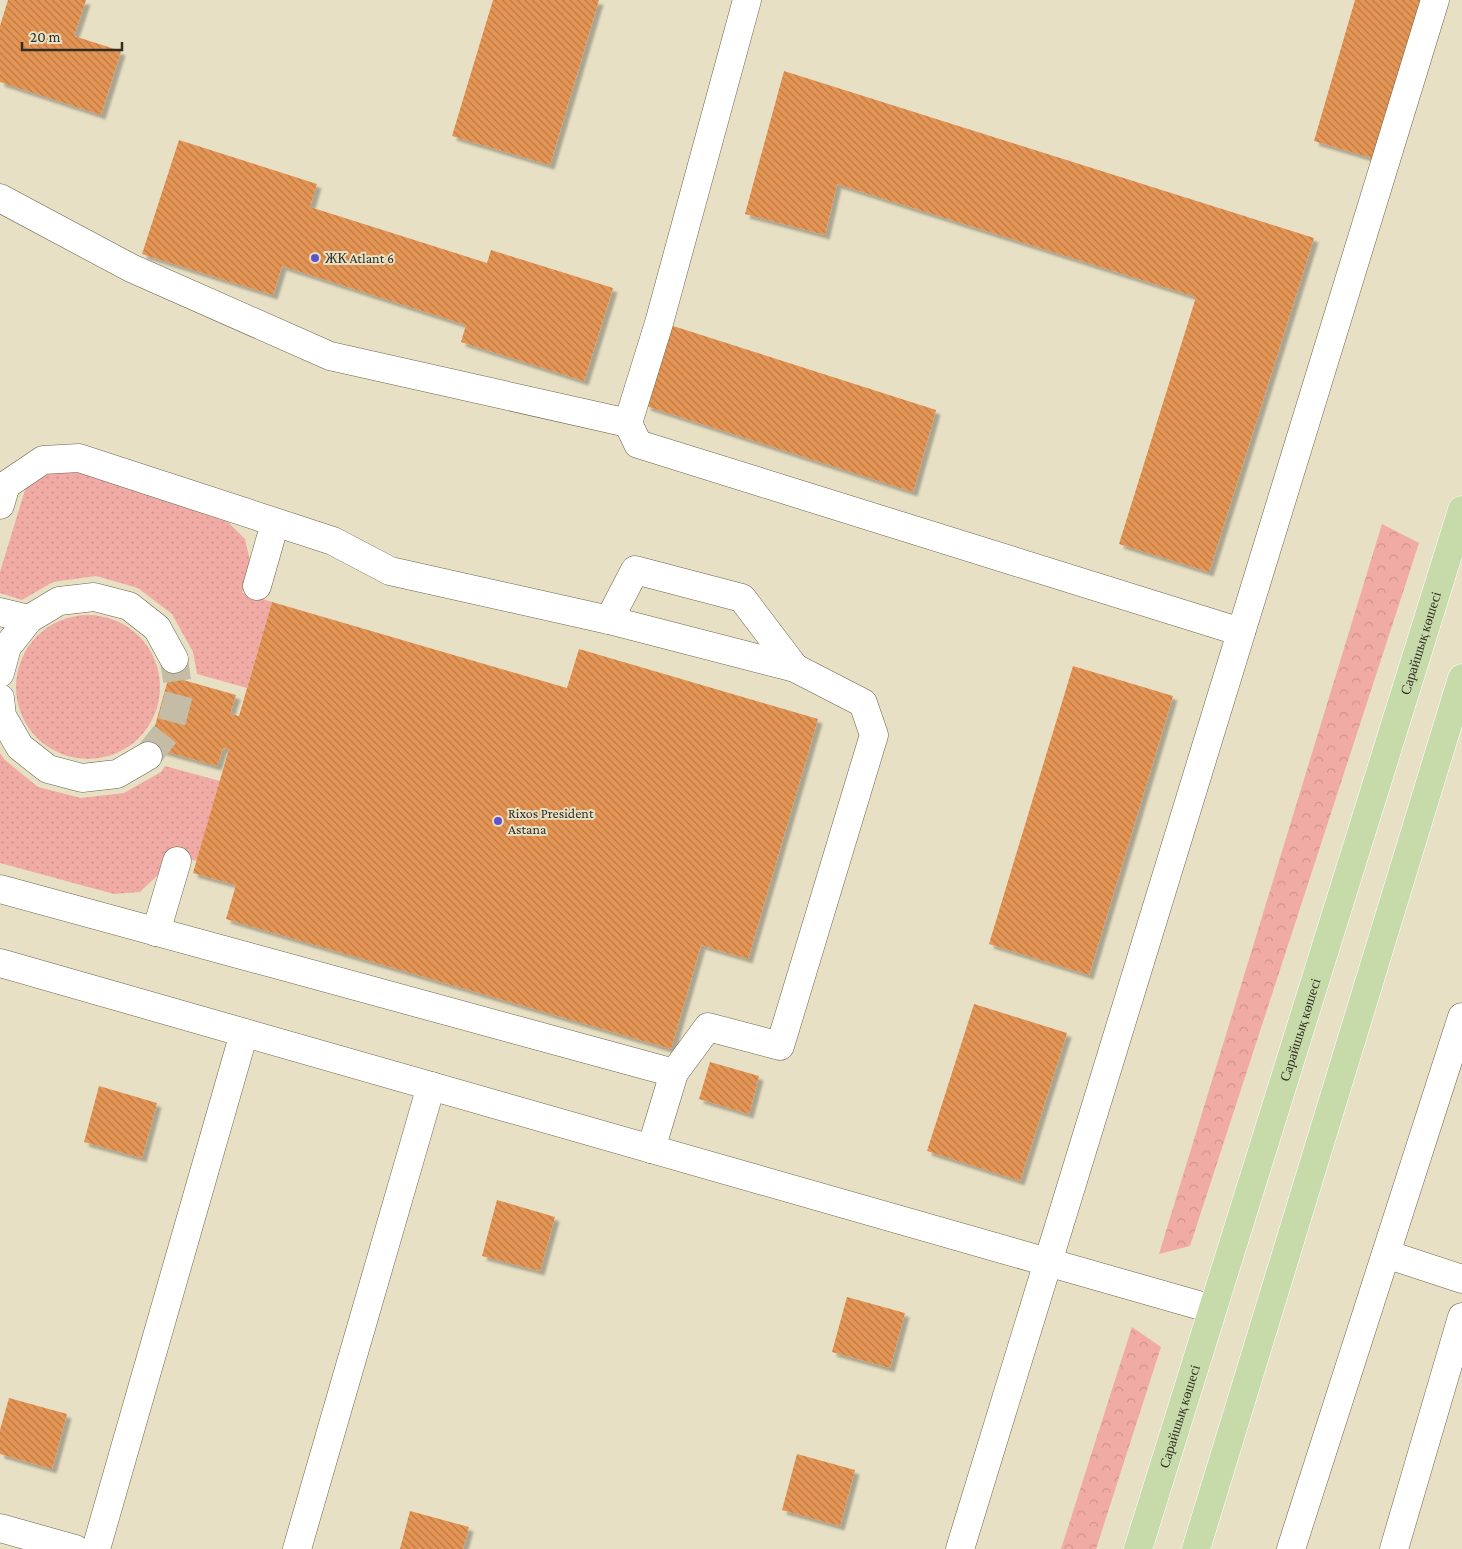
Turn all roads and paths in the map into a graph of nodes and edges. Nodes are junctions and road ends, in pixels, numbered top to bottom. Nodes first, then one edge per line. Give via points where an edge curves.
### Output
1 (748, 0) edge
2 (1435, 0) edge
3 (0, 198) edge
4 (628, 424) junction
5 (0, 505) edge
6 (1462, 510) edge
7 (276, 523) junction
8 (257, 586) dead end
9 (0, 612) edge
10 (29, 619) junction
11 (609, 620) junction
12 (1241, 632) junction
13 (174, 659) tunnel mouth
14 (795, 668) junction
15 (0, 673) edge
16 (1462, 678) edge
17 (1, 710) edge
18 (148, 756) tunnel mouth
19 (177, 861) dead end
20 (0, 890) edge
21 (156, 932) junction
22 (0, 963) edge
23 (1462, 1018) edge
24 (244, 1033) junction
25 (674, 1072) junction
26 (432, 1086) junction
27 (651, 1149) junction
28 (1386, 1254) junction
29 (1048, 1263) junction
30 (1462, 1279) edge
31 (1212, 1308) junction
32 (1462, 1317) edge
33 (0, 1528) edge
34 (75, 1549) edge
35 (96, 1549) edge
36 (298, 1549) edge
37 (960, 1549) edge
38 (1138, 1549) edge
39 (1196, 1549) edge
40 (1291, 1549) edge
41 (1394, 1549) edge

1 - 4 street
2 - 12 street
3 - 4 street via 132,268 330,356
4 - 12 street via 638,444
5 - 7 street via 6,485 43,460 79,458
6 - 31 main road, Сарайшық көшесі
7 - 8 street
7 - 11 street via 333,542 390,571
9 - 10 street
10 - 13 street via 59,601 94,597 129,606 157,628
10 - 15 street via 7,647
11 - 14 street
11 - 14 street via 635,570 671,579 742,598
12 - 29 street
14 - 25 street via 863,703 874,735 780,1046 708,1027
16 - 39 main road
17 - 18 street via 20,747 48,769 82,778 117,774
19 - 21 street
20 - 21 street
21 - 25 street
22 - 24 street
23 - 28 street
24 - 26 street
24 - 35 street
25 - 27 street
26 - 27 street
26 - 36 street
27 - 29 street
28 - 30 street
28 - 40 street
29 - 31 street
29 - 37 street
31 - 38 main road, Сарайшық көшесі
32 - 41 street
33 - 34 street

